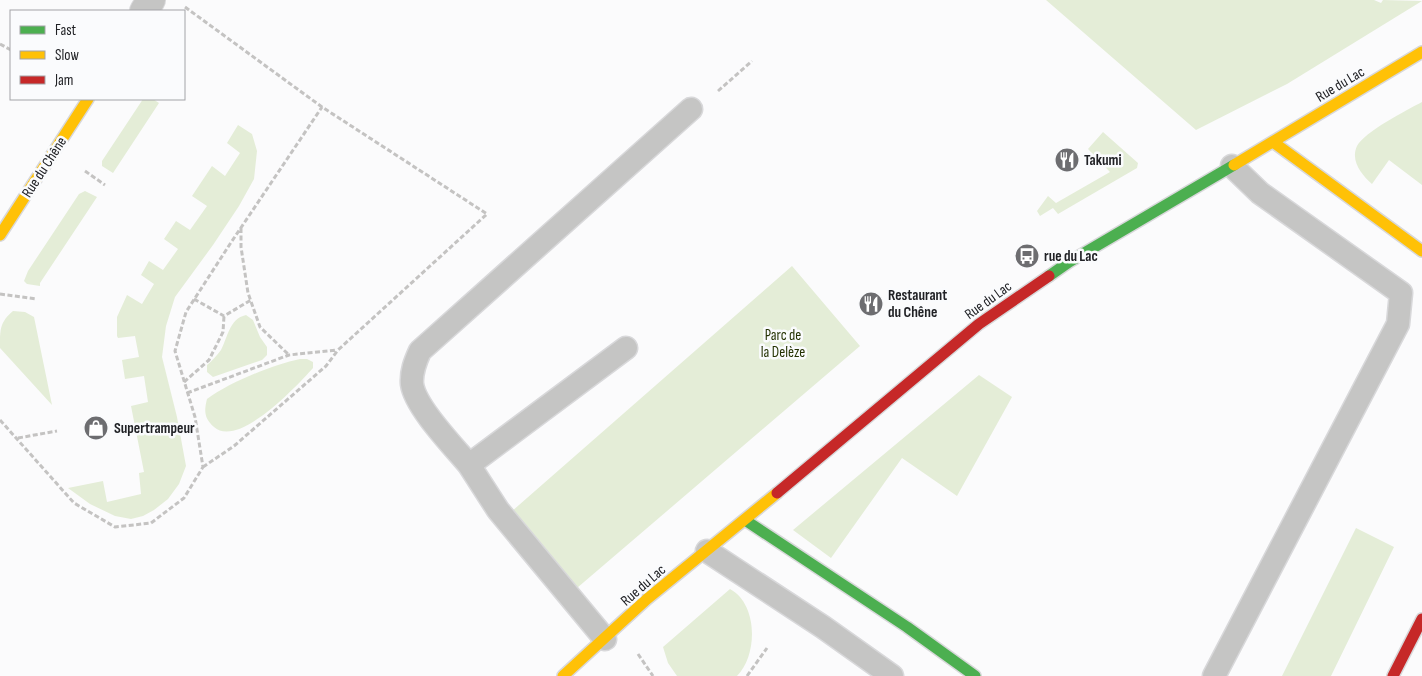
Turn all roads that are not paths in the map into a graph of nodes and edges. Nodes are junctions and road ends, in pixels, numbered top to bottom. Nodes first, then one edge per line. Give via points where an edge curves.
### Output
1 (1422, 52) edge
2 (87, 100) edge
3 (691, 109) dead end
4 (1273, 142) junction
5 (1232, 166) junction
6 (0, 235) edge
7 (1422, 251) edge
8 (626, 348) dead end
9 (470, 466) junction
10 (746, 520) junction
11 (707, 551) junction
12 (1422, 619) edge
13 (605, 639) junction
14 (563, 676) edge
15 (892, 676) edge
16 (975, 676) edge
17 (1214, 676) edge
18 (1393, 676) edge

1 - 4 street, Rue du Lac
2 - 6 street, Rue du Chêne
3 - 9 lane via 420,351 412,367 412,386 420,404
4 - 5 street, Rue du Lac
4 - 7 street
5 - 10 street, Rue du Lac via 1068,262 979,324
5 - 17 lane via 1260,193 1401,294 1398,324
8 - 9 lane
9 - 13 lane via 498,510
10 - 11 street, Rue du Lac
10 - 16 street
11 - 13 street, Rue du Lac via 647,599
11 - 15 lane
12 - 18 street
13 - 14 street, Rue du Lac

